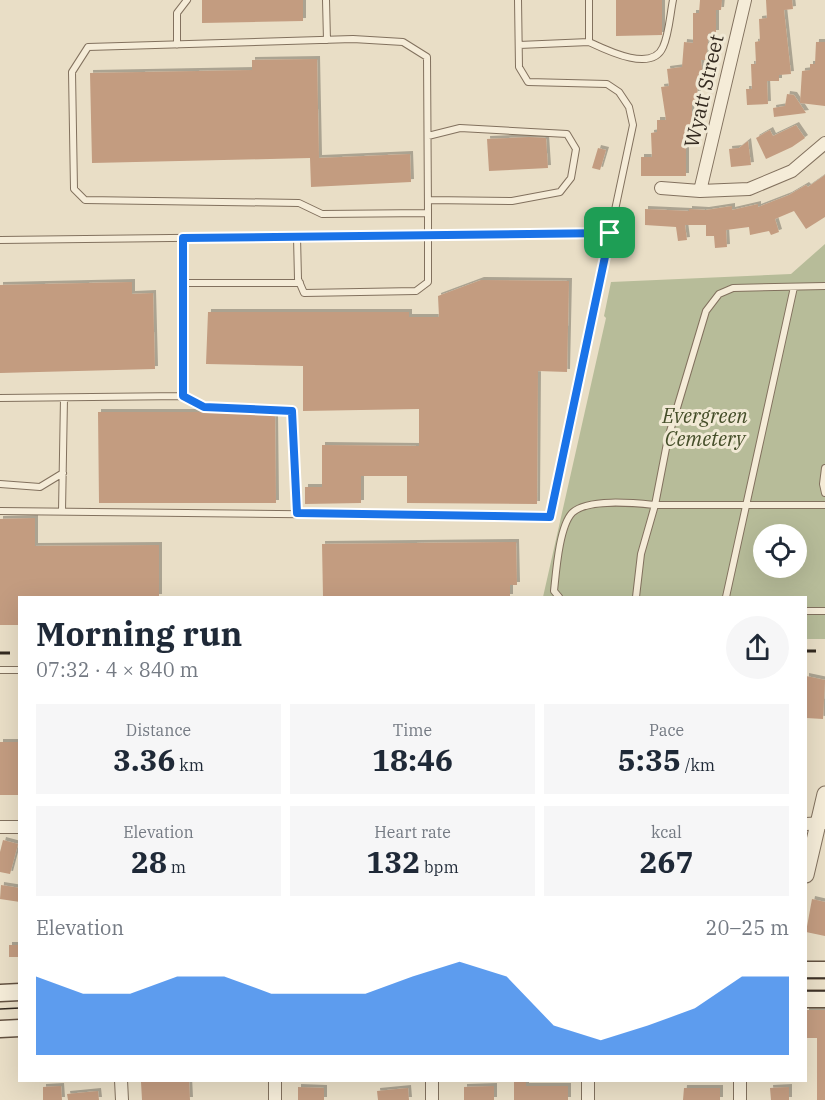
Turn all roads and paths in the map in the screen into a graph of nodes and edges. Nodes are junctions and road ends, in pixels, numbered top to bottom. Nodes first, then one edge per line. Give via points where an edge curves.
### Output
1 (188, 0) edge
2 (326, 0) edge
3 (518, 0) edge
4 (589, 0) edge
5 (673, 0) edge
6 (746, 0) edge
7 (327, 40) junction
8 (589, 42) junction
9 (177, 45) junction
10 (519, 45) junction
11 (428, 136) junction
12 (825, 142) edge
13 (661, 188) dead end
14 (700, 191) junction
15 (428, 200) junction
16 (428, 213) junction
17 (610, 233) junction
18 (430, 235) junction
19 (297, 237) junction
20 (183, 238) junction
21 (0, 240) edge
22 (183, 283) junction
23 (300, 284) junction
24 (794, 286) junction
25 (825, 286) edge
26 (183, 396) junction
27 (0, 398) edge
28 (64, 398) junction
29 (825, 468) edge
30 (63, 473) junction
31 (0, 484) edge
32 (825, 493) edge
33 (655, 505) junction
34 (825, 505) edge
35 (746, 506) junction
36 (0, 511) edge
37 (62, 511) junction
38 (297, 513) junction
39 (558, 596) edge
40 (636, 596) edge
41 (726, 596) edge
42 (807, 611) edge
43 (825, 611) edge
44 (0, 670) edge
45 (18, 670) edge
46 (825, 794) edge
47 (816, 824) edge
48 (0, 827) edge
49 (18, 827) edge
50 (807, 870) edge
51 (807, 970) edge
52 (825, 970) edge
53 (0, 982) edge
54 (18, 982) edge
55 (18, 992) edge
56 (0, 993) edge
57 (807, 999) edge
58 (825, 999) edge
59 (18, 1018) edge
60 (0, 1019) edge
61 (18, 1028) edge
62 (0, 1029) edge
63 (121, 1082) edge
64 (275, 1082) edge
65 (432, 1082) edge
66 (588, 1082) edge
67 (740, 1082) edge
68 (122, 1100) edge
69 (275, 1100) edge
70 (432, 1100) edge
71 (588, 1100) edge
72 (740, 1100) edge

1 - 9 lane via 177,13
2 - 7 lane
3 - 10 lane
4 - 8 lane
5 - 8 lane via 663,48 656,55 640,60 618,56
6 - 14 street, Wyatt Street
7 - 9 lane
7 - 11 lane via 404,42 427,57
8 - 10 lane
9 - 16 lane via 88,47 72,72 74,189 85,200 299,203 322,214
10 - 17 lane via 519,67 528,82 607,84 620,92 629,107 633,125
11 - 15 lane
11 - 15 lane via 460,129 549,132 567,134 576,149 571,178 560,192 512,201
12 - 14 street via 792,171 749,189
13 - 14 street
15 - 16 lane
16 - 18 lane
17 - 18 lane
17 - 38 lane via 550,517
18 - 19 lane
18 - 23 lane via 428,282 417,291 304,292
19 - 20 lane
19 - 23 lane
20 - 21 lane
20 - 22 lane
22 - 23 lane
22 - 26 lane
24 - 25 lane
24 - 33 lane via 733,288 718,294 706,311 668,438
24 - 35 lane
26 - 28 lane
26 - 38 lane via 204,407 292,411
27 - 28 lane
28 - 30 lane
29 - 32 lane
30 - 31 lane via 40,487
30 - 37 lane
33 - 35 lane
33 - 39 lane via 609,503 584,506 572,514 557,561 554,591
33 - 40 lane via 641,554
34 - 35 lane
35 - 41 lane
36 - 37 lane
37 - 38 lane
42 - 43 lane
44 - 45 lane
46 - 47 street
47 - 50 street
48 - 49 street
51 - 52 main road
53 - 54 main road
55 - 56 main road
57 - 58 main road
59 - 60 main road
61 - 62 main road
63 - 68 street
64 - 69 street
65 - 70 street
66 - 71 street
67 - 72 street

